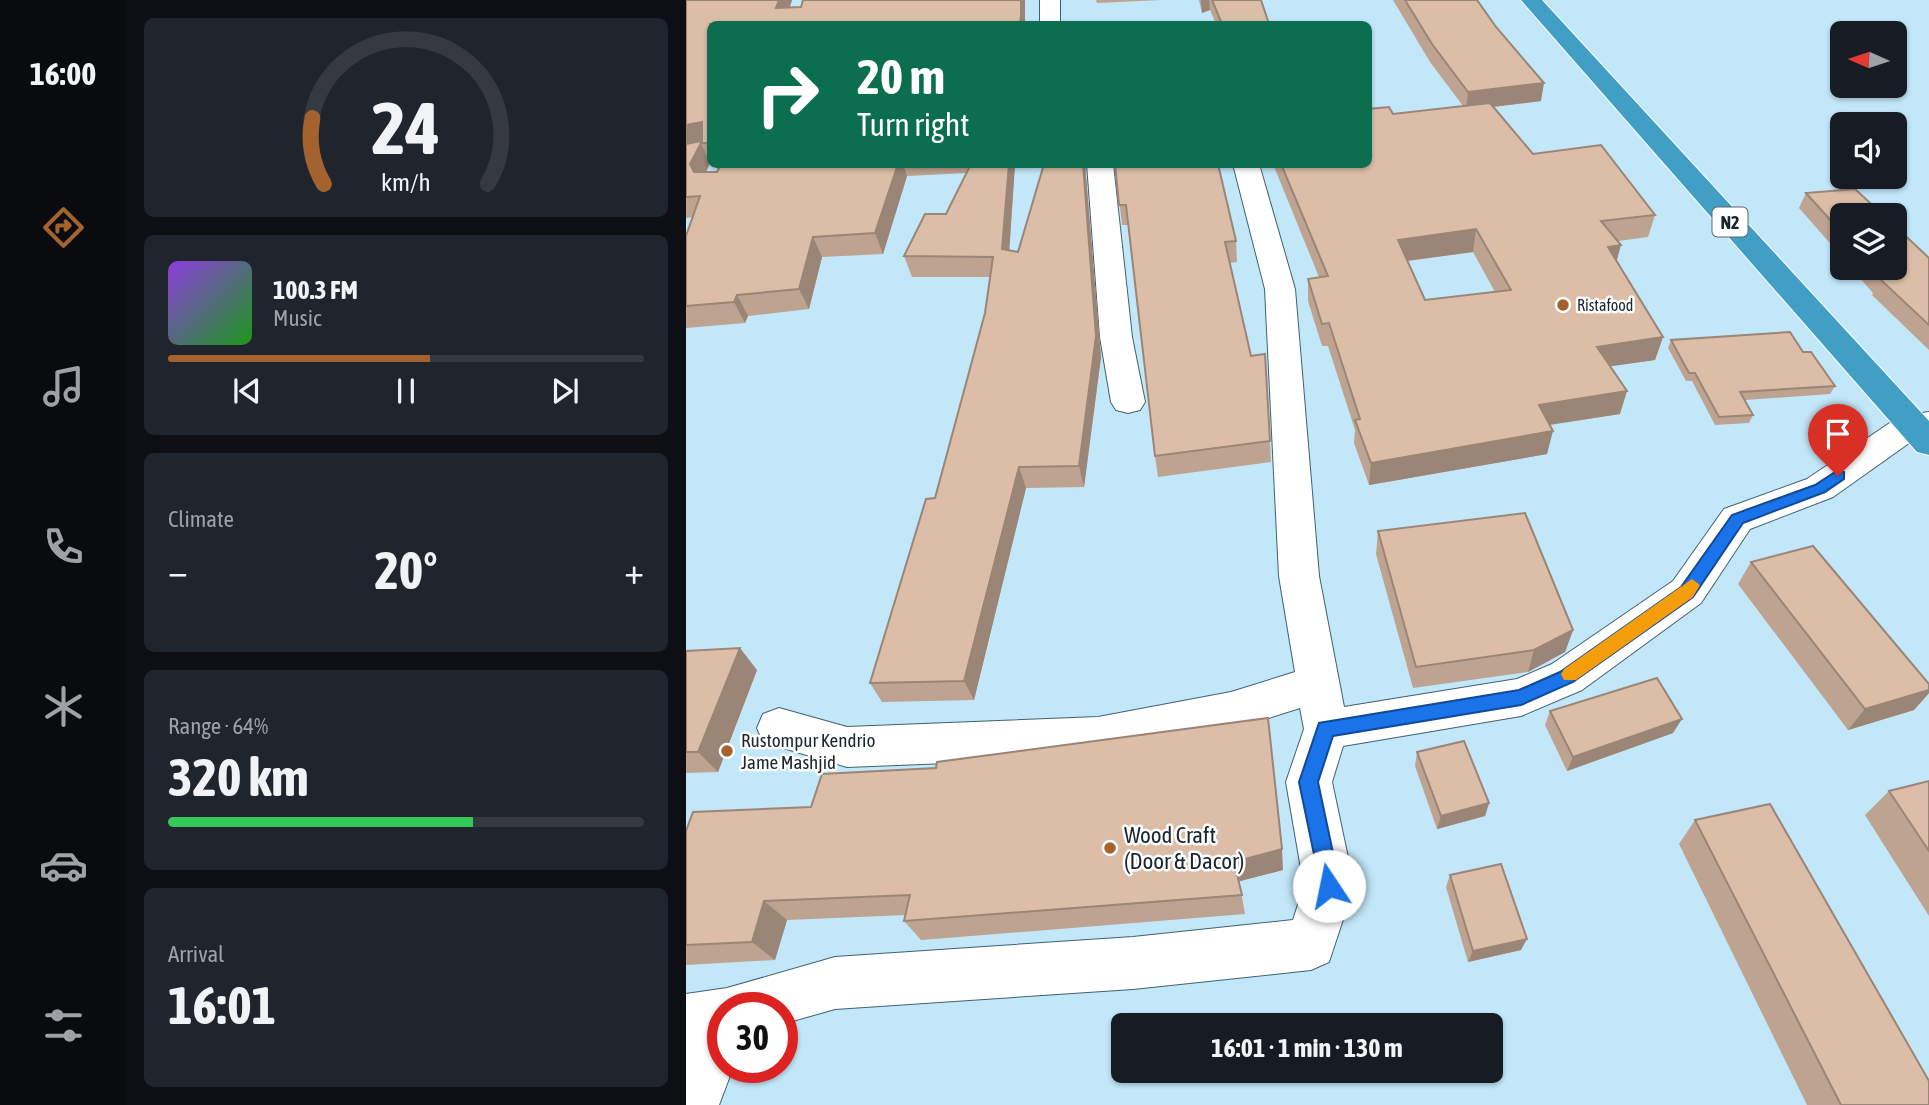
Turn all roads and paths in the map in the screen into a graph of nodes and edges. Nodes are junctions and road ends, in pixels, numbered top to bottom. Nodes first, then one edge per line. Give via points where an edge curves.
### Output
1 (1050, 0) edge
2 (1531, 0) edge
3 (1050, 21) edge
4 (1100, 168) edge
5 (1247, 168) edge
6 (1128, 402) dead end
7 (1923, 431) edge
8 (1317, 684) junction
9 (779, 728) dead end
10 (1326, 729) junction
11 (798, 993) edge
12 (707, 1016) edge
13 (686, 1021) edge
14 (707, 1063) edge
15 (691, 1105) edge

1 - 3 street
2 - 7 highway, N2
4 - 6 street via 1116,337
5 - 8 street via 1280,289 1299,576
7 - 10 street via 1820,488 1737,519 1687,592 1567,677 1521,697
8 - 9 street via 1231,711 1098,737 847,747
8 - 10 street
10 - 11 street via 1309,782 1329,886 1311,944 1133,964 835,983
12 - 13 street
14 - 15 street

